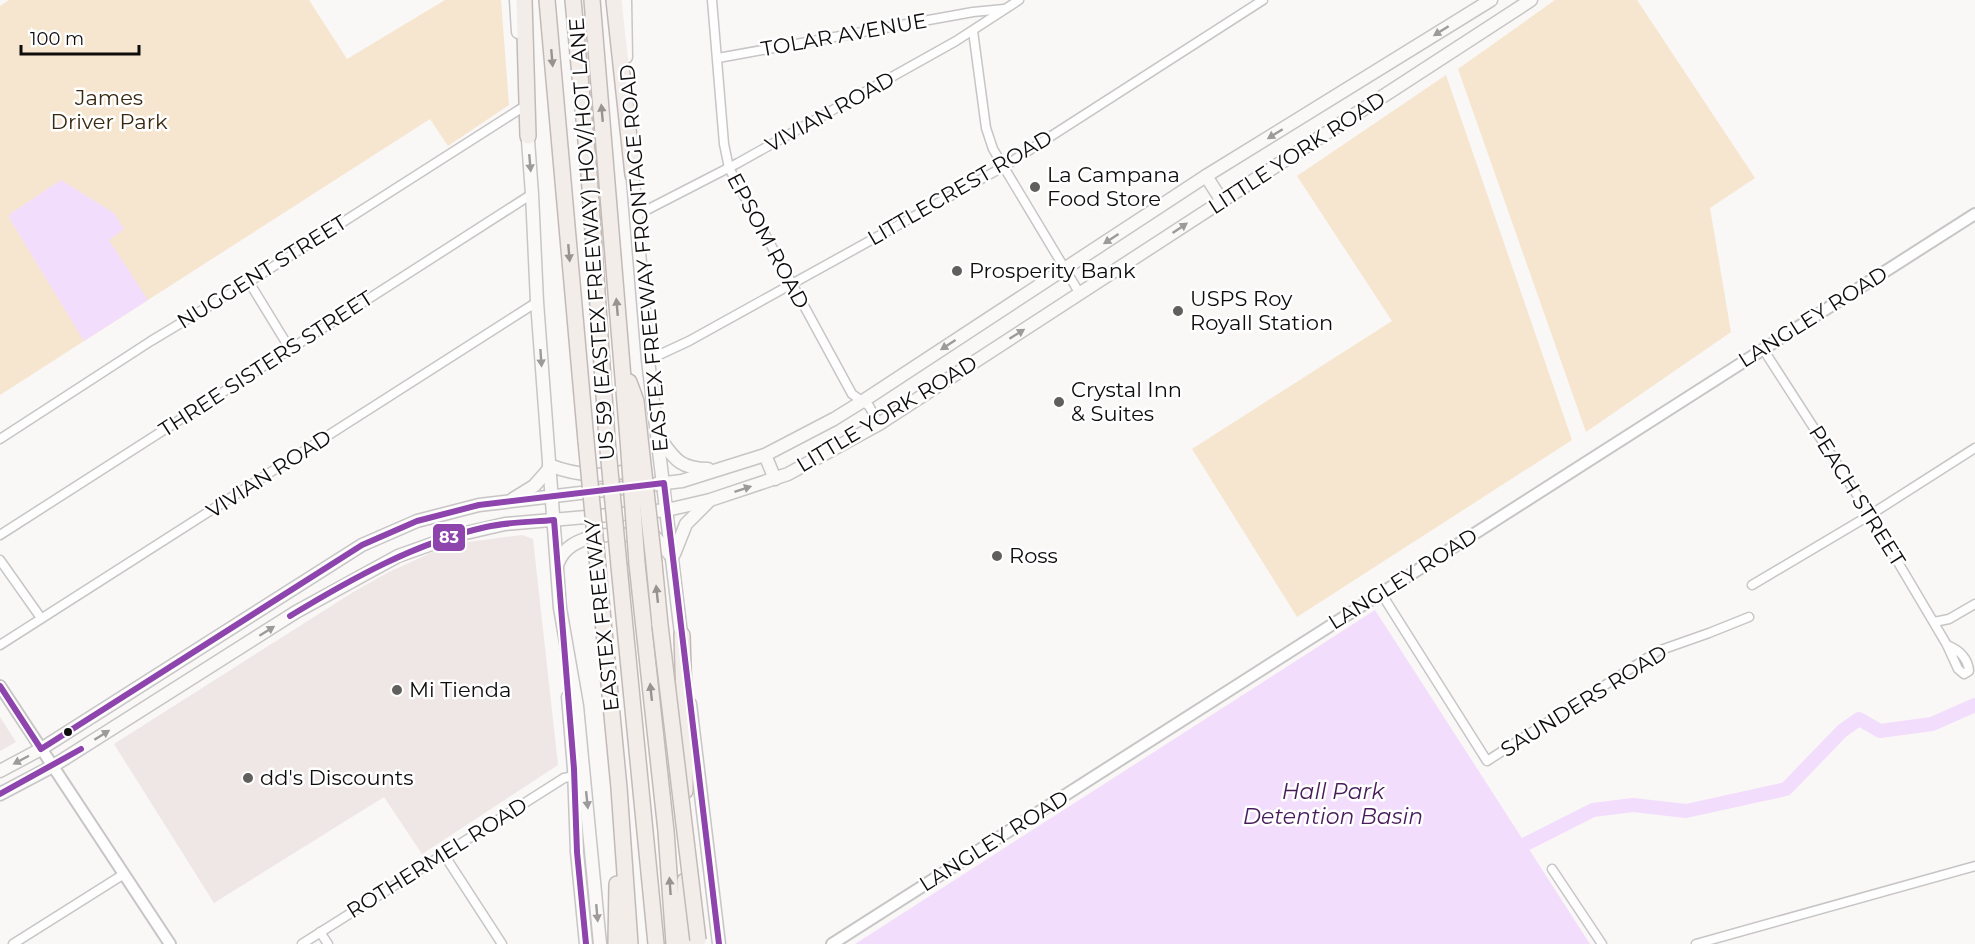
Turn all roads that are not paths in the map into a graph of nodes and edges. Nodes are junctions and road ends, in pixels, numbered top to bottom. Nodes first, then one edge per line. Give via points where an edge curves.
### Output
1 (516, 0) edge
2 (524, 0) edge
3 (547, 0) edge
4 (573, 0) edge
5 (592, 0) edge
6 (614, 0) edge
7 (625, 0) edge
8 (712, 0) edge
9 (1019, 0) edge
10 (1263, 0) edge
11 (1491, 0) edge
12 (1531, 0) edge
13 (1006, 9) junction
14 (973, 32) junction
15 (718, 58) junction
16 (525, 106) junction
17 (528, 136) junction
18 (1003, 167) junction
19 (729, 168) junction
20 (633, 175) junction
21 (1206, 176) junction
22 (532, 194) junction
23 (1222, 201) junction
24 (1975, 214) edge
25 (636, 216) junction
26 (1065, 269) junction
27 (249, 282) junction
28 (791, 284) junction
29 (1080, 294) junction
30 (537, 302) junction
31 (290, 349) junction
32 (1763, 349) junction
33 (648, 360) junction
34 (862, 401) junction
35 (879, 424) junction
36 (634, 438) junction
37 (0, 439) edge
38 (658, 442) junction
39 (1975, 448) edge
40 (765, 455) junction
41 (549, 467) junction
42 (721, 469) junction
43 (775, 479) junction
44 (664, 483) junction
45 (552, 496) junction
46 (710, 500) junction
47 (510, 501) junction
48 (667, 510) junction
49 (1870, 515) junction
50 (554, 520) junction
51 (0, 535) edge
52 (673, 558) junction
53 (0, 560) edge
54 (558, 565) junction
55 (1752, 585) dead end
56 (288, 591) junction
57 (1381, 593) junction
58 (1975, 604) edge
59 (296, 612) junction
60 (1749, 617) dead end
61 (41, 618) junction
62 (562, 618) junction
63 (1935, 622) junction
64 (682, 635) junction
65 (0, 645) edge
66 (1947, 645) dead end
67 (0, 687) edge
68 (41, 749) junction
69 (52, 766) junction
70 (0, 771) edge
71 (574, 776) junction
72 (619, 788) junction
73 (0, 794) edge
74 (443, 853) junction
75 (1975, 866) edge
76 (1552, 869) dead end
77 (124, 874) junction
78 (320, 932) junction
79 (694, 942) edge
80 (14, 944) edge
81 (170, 944) edge
82 (302, 944) edge
83 (328, 944) edge
84 (502, 944) edge
85 (586, 944) edge
86 (600, 944) edge
87 (616, 944) edge
88 (630, 944) edge
89 (656, 944) edge
90 (674, 944) edge
91 (720, 944) edge
92 (832, 944) edge
93 (1602, 944) edge
94 (1696, 944) edge

1 - 16 main road
2 - 17 highway
3 -> 72 highway, EASTEX FREEWAY, bridge
4 - 89 highway, US 59 (EASTEX FREEWAY) HOV/HOT LANE, bridge via 618,566
36 -> 5 highway, EASTEX FREEWAY via 622,366
6 - 20 highway
7 - 20 main road, EASTEX FREEWAY FRONTAGE ROAD
8 - 15 street, EPSOM ROAD
9 - 13 street, VIVIAN ROAD
10 - 18 street, LITTLECREST ROAD
11 -> 21 main road, LITTLE YORK ROAD
12 - 23 main road, LITTLE YORK ROAD
13 - 14 street, VIVIAN ROAD
13 - 15 street, TOLAR AVENUE
14 - 18 street via 986,128
14 - 19 street, VIVIAN ROAD
15 - 19 street, EPSOM ROAD
16 - 17 main road
16 - 27 street, NUGGENT STREET
17 -> 22 main road
18 - 26 street
18 - 28 street, LITTLECREST ROAD
19 - 25 street, VIVIAN ROAD
19 - 28 street, EPSOM ROAD
20 - 25 main road, EASTEX FREEWAY FRONTAGE ROAD
21 - 23 main road
21 -> 26 main road, LITTLE YORK ROAD
22 - 30 main road
22 - 31 street, THREE SISTERS STREET
29 -> 23 main road, LITTLE YORK ROAD
24 - 32 street, LANGLEY ROAD
25 - 33 main road, EASTEX FREEWAY FRONTAGE ROAD
26 - 29 street
26 -> 34 main road, LITTLE YORK ROAD
27 - 31 street
27 - 37 street, NUGGENT STREET
28 - 33 street, LITTLECREST ROAD
28 - 34 street, EPSOM ROAD via 852,394
35 -> 29 main road, LITTLE YORK ROAD
30 -> 41 main road
30 - 61 street, VIVIAN ROAD
31 - 51 street, THREE SISTERS STREET
32 - 49 street, PEACH STREET
32 - 57 street, LANGLEY ROAD
33 - 38 main road, EASTEX FREEWAY FRONTAGE ROAD
34 - 35 street, EPSOM ROAD
34 - 40 main road, LITTLE YORK ROAD
35 - 43 main road, LITTLE YORK ROAD
79 -> 36 highway, bridge via 654,562
90 -> 36 highway, EASTEX FREEWAY, bridge via 637,564
38 - 41 main road via 655,456 634,469 580,474
38 - 42 main road via 687,467
38 - 44 main road, EASTEX FREEWAY FRONTAGE ROAD
39 - 49 street
40 - 42 main road, LITTLE YORK ROAD
40 - 43 main road
41 - 45 main road
41 - 47 main road via 534,486
42 - 44 main road, LITTLE YORK ROAD
46 -> 43 main road, LITTLE YORK ROAD
44 - 45 main road, LITTLE YORK ROAD
44 - 48 main road, EASTEX FREEWAY FRONTAGE ROAD
45 - 47 main road, LITTLE YORK ROAD
45 - 50 main road
46 - 48 main road, LITTLE YORK ROAD
46 - 52 main road via 686,524
47 - 56 main road, LITTLE YORK ROAD via 417,521 362,545
48 - 50 main road, LITTLE YORK ROAD
48 - 52 main road, EASTEX FREEWAY FRONTAGE ROAD
49 - 55 street
49 - 63 street, PEACH STREET
50 - 54 main road
50 - 59 main road, LITTLE YORK ROAD via 485,527 425,546 398,556
52 - 54 main road via 655,537 590,537 562,552
52 - 64 main road, EASTEX FREEWAY FRONTAGE ROAD
53 - 61 street
54 - 62 main road
56 - 59 main road
56 - 68 main road, LITTLE YORK ROAD
57 - 60 street, SAUNDERS ROAD via 1487,761 1658,651
57 - 92 street, LANGLEY ROAD
58 - 63 street
69 -> 59 main road, LITTLE YORK ROAD
61 - 65 street, VIVIAN ROAD
62 - 71 main road
62 -> 86 main road via 578,706
63 - 66 street, PEACH STREET
64 - 79 highway
64 - 91 main road, EASTEX FREEWAY FRONTAGE ROAD
67 - 68 street
68 - 69 street
68 -> 70 main road, LITTLE YORK ROAD
69 - 73 main road, LITTLE YORK ROAD
69 - 77 street
71 - 74 street, ROTHERMEL ROAD via 564,778
71 - 85 main road
72 - 87 highway
72 - 88 highway, EASTEX FREEWAY
74 - 78 street, ROTHERMEL ROAD
74 - 84 street
75 - 94 street
76 - 93 street
77 - 80 street
77 - 81 street
78 - 82 street, ROTHERMEL ROAD
78 - 83 street

